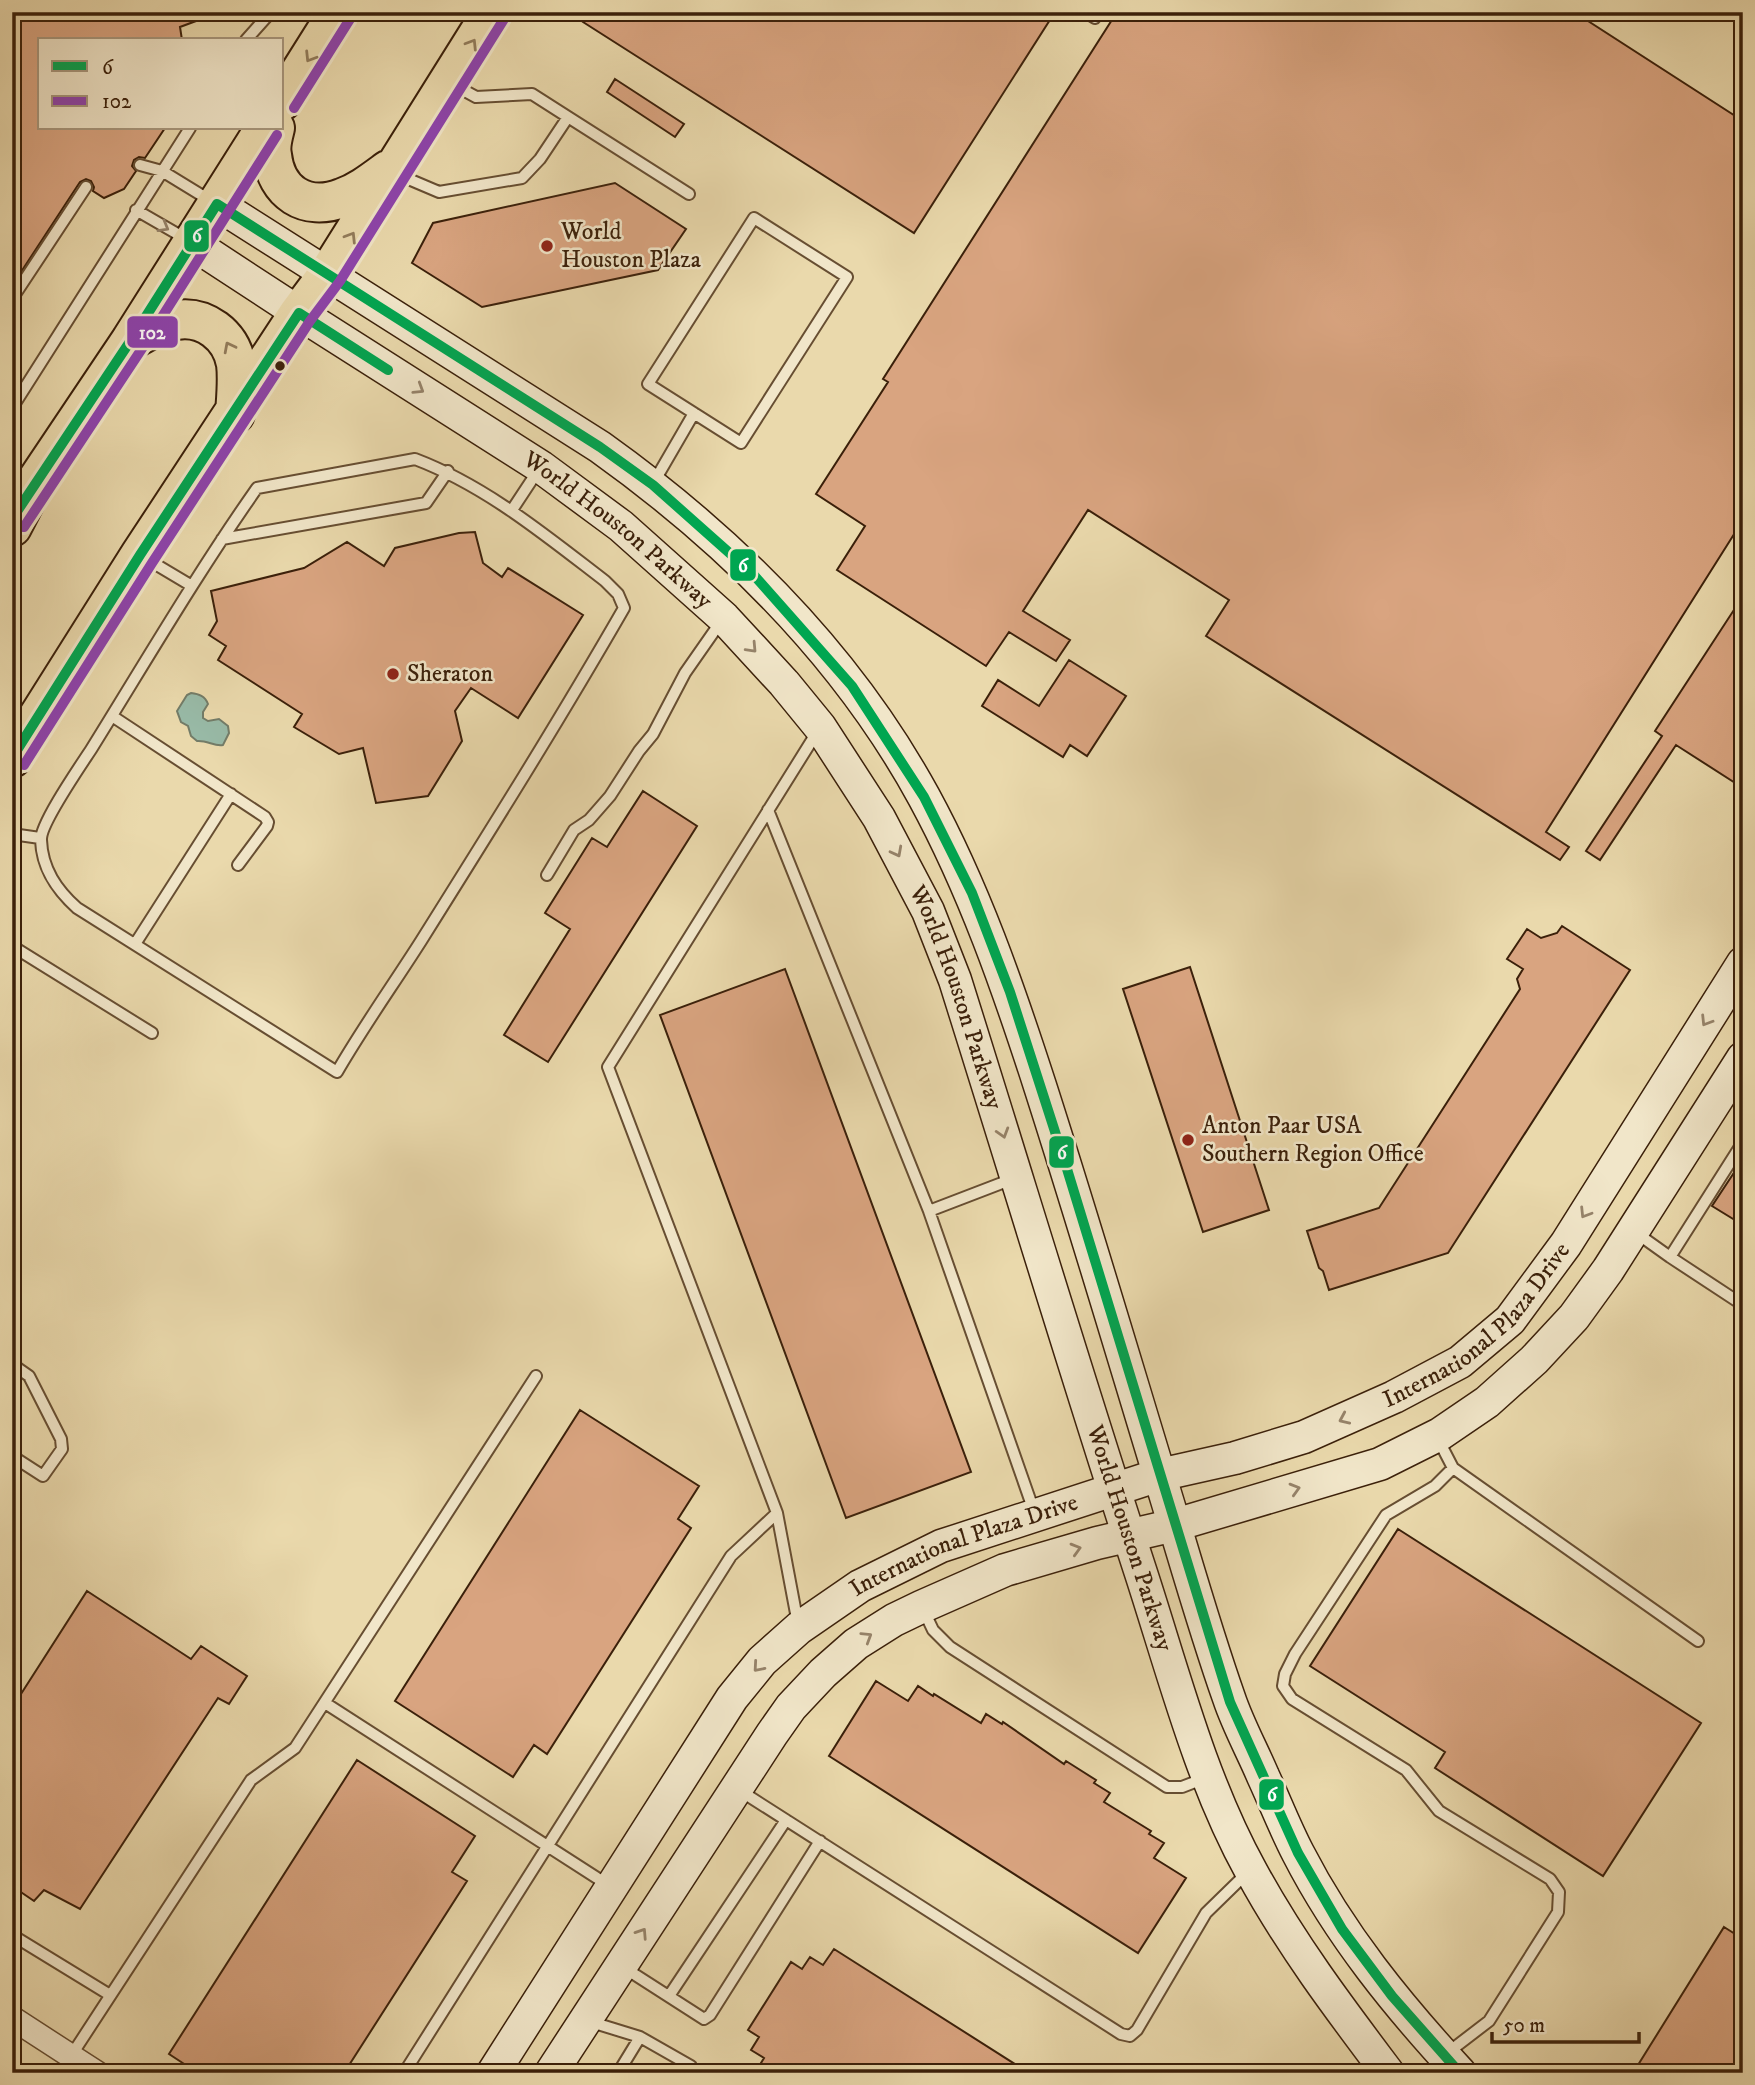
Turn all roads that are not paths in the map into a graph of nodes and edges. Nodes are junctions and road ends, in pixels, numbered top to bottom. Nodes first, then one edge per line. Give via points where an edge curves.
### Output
1 (271, 12) edge
2 (338, 12) edge
3 (492, 12) edge
4 (248, 38) edge
5 (449, 82) junction
6 (284, 98) edge
7 (568, 117) junction
8 (189, 130) edge
9 (264, 130) edge
10 (275, 130) edge
11 (397, 164) junction
12 (140, 165) dead end
13 (162, 171) junction
14 (86, 187) dead end
15 (689, 194) dead end
16 (216, 204) junction
17 (136, 210) junction
18 (192, 243) junction
19 (328, 274) junction
20 (12, 299) edge
21 (299, 313) junction
22 (131, 341) junction
23 (14, 403) edge
24 (234, 414) junction
25 (694, 414) junction
26 (541, 467) junction
27 (448, 471) junction
28 (653, 485) junction
29 (512, 510) junction
30 (621, 526) junction
31 (12, 527) edge
32 (222, 538) junction
33 (140, 555) junction
34 (192, 586) junction
35 (724, 618) junction
36 (112, 716) junction
37 (820, 727) junction
38 (12, 758) edge
39 (231, 794) junction
40 (924, 797) junction
41 (768, 810) junction
42 (879, 818) junction
43 (12, 834) edge
44 (40, 838) junction
45 (238, 865) dead end
46 (547, 875) dead end
47 (135, 944) junction
48 (12, 946) edge
49 (1743, 963) edge
50 (152, 1033) dead end
51 (1743, 1058) edge
52 (1653, 1106) junction
53 (1695, 1132) junction
54 (1743, 1142) edge
55 (1067, 1170) junction
56 (1017, 1177) junction
57 (929, 1211) junction
58 (1633, 1231) junction
59 (1670, 1257) junction
60 (1743, 1306) edge
61 (1460, 1362) junction
62 (16, 1366) edge
63 (536, 1376) dead end
64 (12, 1380) edge
65 (1487, 1402) junction
66 (1436, 1436) junction
67 (12, 1456) edge
68 (1453, 1468) junction
69 (1159, 1475) junction
70 (1114, 1489) junction
71 (777, 1513) junction
72 (1035, 1514) junction
73 (1175, 1525) junction
74 (1129, 1536) junction
75 (921, 1607) junction
76 (799, 1628) junction
77 (1698, 1641) dead end
78 (823, 1674) junction
79 (325, 1703) junction
80 (1208, 1777) junction
81 (736, 1788) junction
82 (786, 1819) junction
83 (820, 1841) junction
84 (548, 1846) junction
85 (1298, 1853) junction
86 (1250, 1870) junction
87 (612, 1887) junction
88 (12, 1935) edge
89 (578, 1939) junction
90 (620, 1966) junction
91 (110, 1996) junction
92 (668, 1996) junction
93 (12, 2018) edge
94 (585, 2020) junction
95 (640, 2037) junction
96 (71, 2056) junction
97 (1452, 2064) edge
98 (689, 2069) edge
99 (97, 2073) edge
100 (404, 2073) edge
101 (493, 2073) edge
102 (551, 2073) edge
103 (618, 2073) edge
104 (702, 2073) edge
105 (1388, 2073) edge

1 - 4 lane
2 -> 6 highway
5 -> 3 highway
5 - 7 lane via 477,97 532,94
5 - 11 highway
7 - 11 lane via 522,178 439,192 406,178
7 - 15 lane
8 - 13 lane
9 - 16 highway
10 - 11 highway via 271,152 276,176 281,186 300,199 339,199
19 -> 11 highway
12 - 13 lane
13 - 16 lane
13 - 17 lane
14 - 20 lane
16 - 18 highway
16 - 19 street, World Houston Parkway
17 -> 18 lane, World Houston Parkway
17 - 23 lane
18 - 21 street, World Houston Parkway
18 - 22 highway
19 - 21 highway
19 - 28 street, World Houston Parkway
21 - 24 highway
21 -> 26 street, World Houston Parkway
24 -> 22 highway via 236,362 225,339 212,327 195,319 174,320
22 - 31 highway via 28,483
24 - 33 highway
25 - 25 lane via 648,384 754,218 847,277 741,443
25 - 28 lane
26 - 29 lane
26 - 30 street, World Houston Parkway
27 - 29 lane
27 - 32 lane via 426,503
27 - 32 lane via 415,459 257,488
28 - 30 street
28 - 40 street, World Houston Parkway via 752,573 805,630 852,686
29 - 47 lane via 605,580 624,608 536,757 337,1072
30 - 35 street, World Houston Parkway
32 - 34 lane
33 - 34 lane
33 - 38 highway
34 - 36 lane
35 -> 37 street, World Houston Parkway
35 - 46 lane via 685,673 653,734 610,796 574,830
36 - 39 lane
36 - 44 lane
37 - 41 lane
37 - 42 street, World Houston Parkway
39 - 45 lane via 268,822
39 - 47 lane
40 - 42 street
40 - 55 street, World Houston Parkway via 972,893 1010,992
41 - 57 lane
41 - 71 lane via 608,1066
42 -> 56 street, World Houston Parkway via 928,911 955,980
43 - 44 lane
44 - 47 lane via 48,873 61,893
48 - 50 lane
49 -> 52 street, International Plaza Drive
51 - 53 street, International Plaza Drive
52 - 53 street
52 -> 61 street, International Plaza Drive via 1566,1244 1510,1320
53 - 58 street, International Plaza Drive
54 - 59 lane
55 - 56 street
55 - 69 street, World Houston Parkway
56 - 57 lane
56 - 70 street, World Houston Parkway
57 - 72 lane
58 - 59 lane
58 - 65 street, International Plaza Drive via 1574,1317 1535,1360
59 - 60 lane
61 - 65 street
61 -> 69 street, International Plaza Drive via 1304,1437
62 - 64 lane
62 - 67 lane via 29,1376 62,1449 43,1476
63 - 79 lane
65 - 66 street, International Plaza Drive
66 - 68 lane
73 -> 66 street, International Plaza Drive via 1380,1464
68 - 77 lane
68 - 97 lane via 1435,1486 1386,1515 1295,1654 1283,1686 1292,1699 1406,1770 1439,1811 1550,1879 1559,1892 1558,1912 1489,2021
69 - 70 street, International Plaza Drive
69 - 73 street, World Houston Parkway
70 - 72 street, International Plaza Drive
70 - 74 street, World Houston Parkway
71 - 76 lane
71 - 84 lane via 731,1556
72 - 76 street, International Plaza Drive via 941,1546 860,1586
73 - 74 street, International Plaza Drive
73 - 85 street, World Houston Parkway via 1230,1702
75 -> 74 street, International Plaza Drive via 1004,1570
74 - 80 street, World Houston Parkway
78 -> 75 street, International Plaza Drive via 856,1644
75 - 80 lane via 933,1630 950,1647 1167,1787 1182,1787
76 - 78 street
76 -> 87 street, International Plaza Drive via 762,1661 732,1699
78 - 81 street, International Plaza Drive via 791,1707
79 - 84 lane
79 - 91 lane via 295,1748 251,1780
80 - 86 street, World Houston Parkway
81 - 82 lane
90 -> 81 street, International Plaza Drive
82 - 83 lane
82 - 92 lane
83 - 86 lane via 1109,2027 1130,2036 1206,1913
83 - 92 lane via 710,2015 699,2017
84 - 87 lane
84 - 100 lane
85 - 86 street
85 - 97 street, World Houston Parkway via 1342,1929 1392,1996
86 - 105 street, World Houston Parkway via 1293,1942
87 - 89 street, International Plaza Drive
88 - 91 lane
89 - 90 street
89 - 101 street, International Plaza Drive
90 - 92 lane
90 - 94 street, International Plaza Drive
91 - 96 lane
93 - 96 street
94 - 95 lane
94 - 102 street, International Plaza Drive
95 - 98 lane
95 - 103 lane
96 - 99 street
98 - 104 lane

